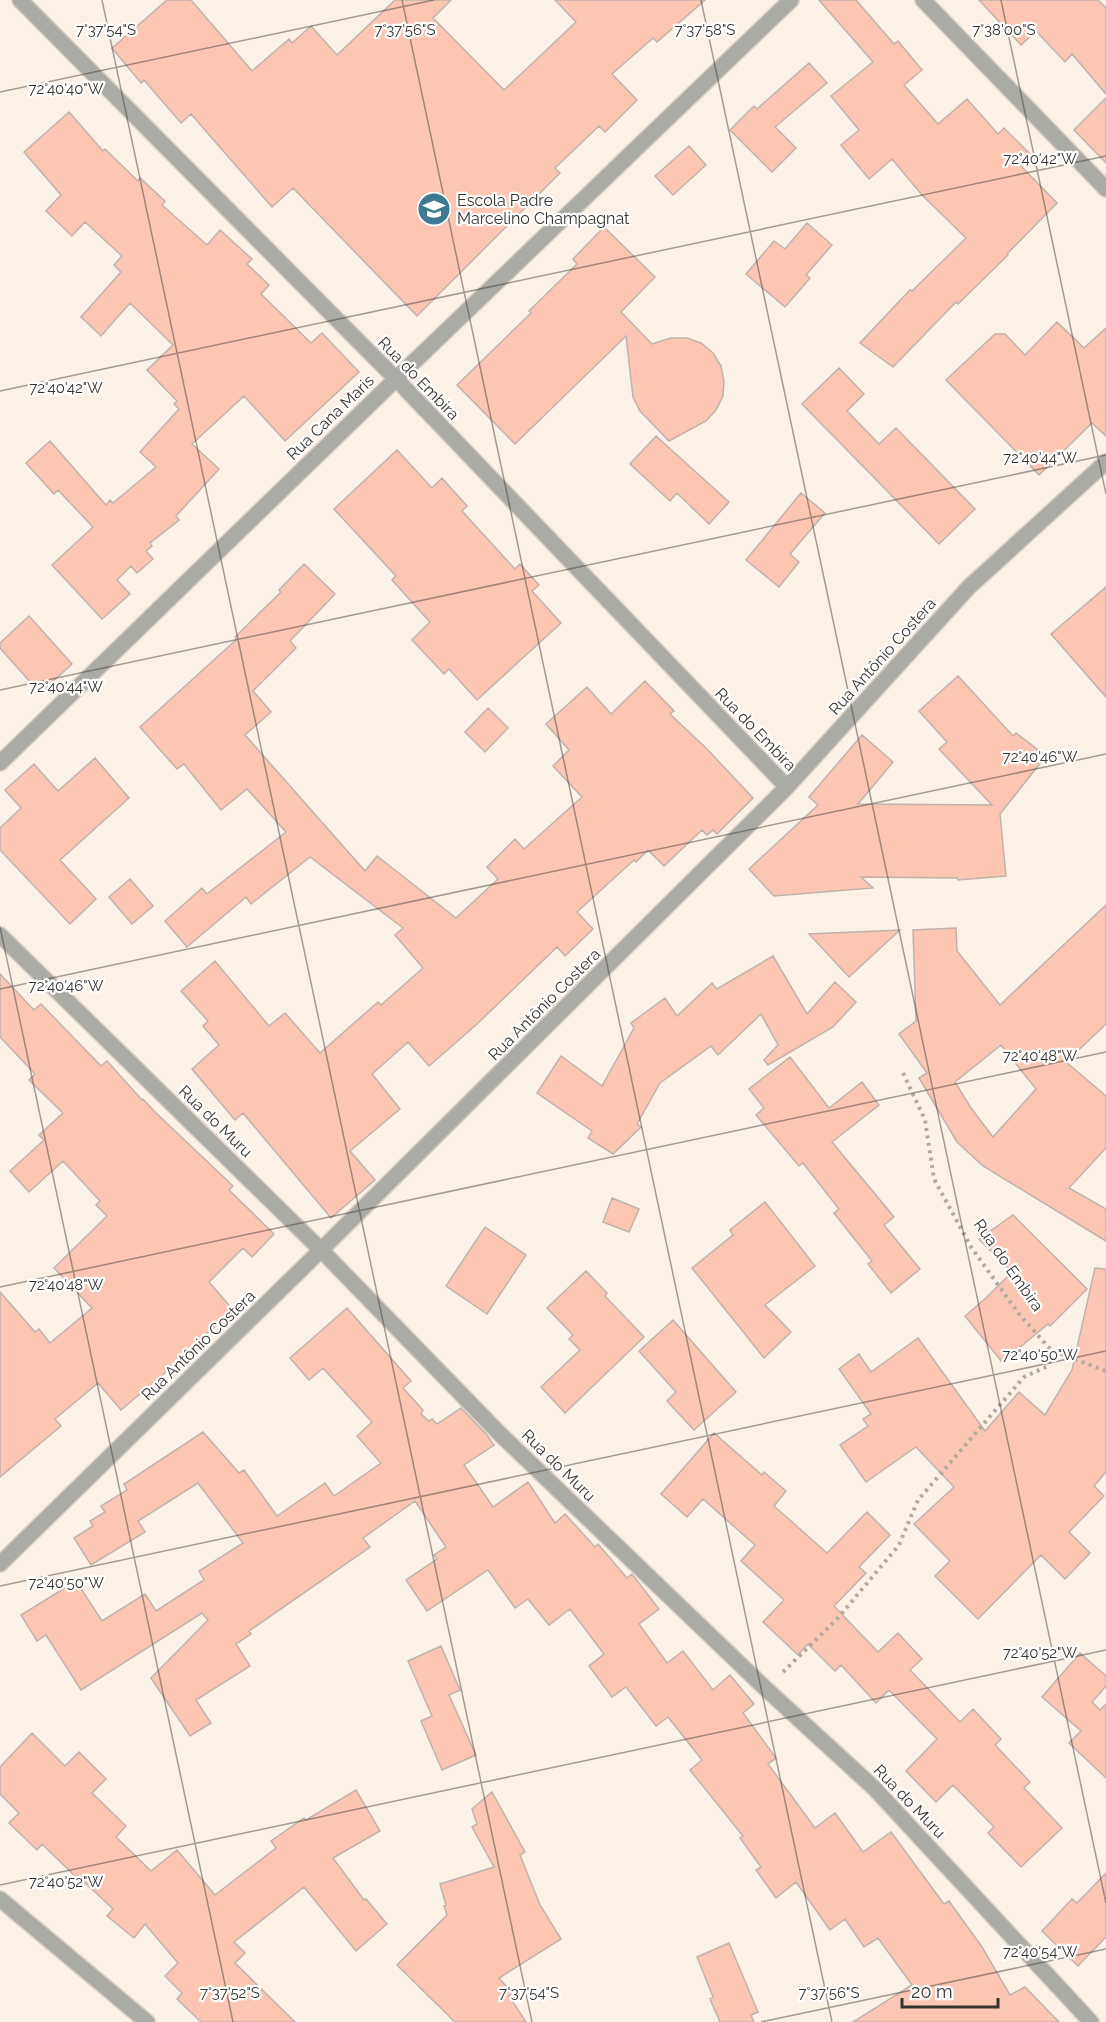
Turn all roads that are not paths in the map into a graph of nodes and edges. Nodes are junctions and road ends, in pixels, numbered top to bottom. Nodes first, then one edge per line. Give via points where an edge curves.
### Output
1 (20, 0) edge
2 (791, 0) edge
3 (923, 0) edge
4 (1106, 189) edge
5 (396, 379) junction
6 (1106, 462) edge
7 (0, 763) edge
8 (788, 787) junction
9 (0, 935) edge
10 (321, 1250) junction
11 (0, 1564) edge
12 (0, 1899) edge
13 (147, 2022) edge
14 (1091, 2022) edge

1 - 5 street, Rua do Embira
2 - 5 street, Rua Cana Maris
3 - 4 street
5 - 7 street, Rua Cana Maris
5 - 8 street, Rua do Embira
6 - 8 street, Rua Antônio Costera via 969,587
8 - 10 street, Rua Antônio Costera
9 - 10 street, Rua do Muru
10 - 11 street, Rua Antônio Costera
10 - 14 street, Rua do Muru via 501,1435 874,1788
12 - 13 street

